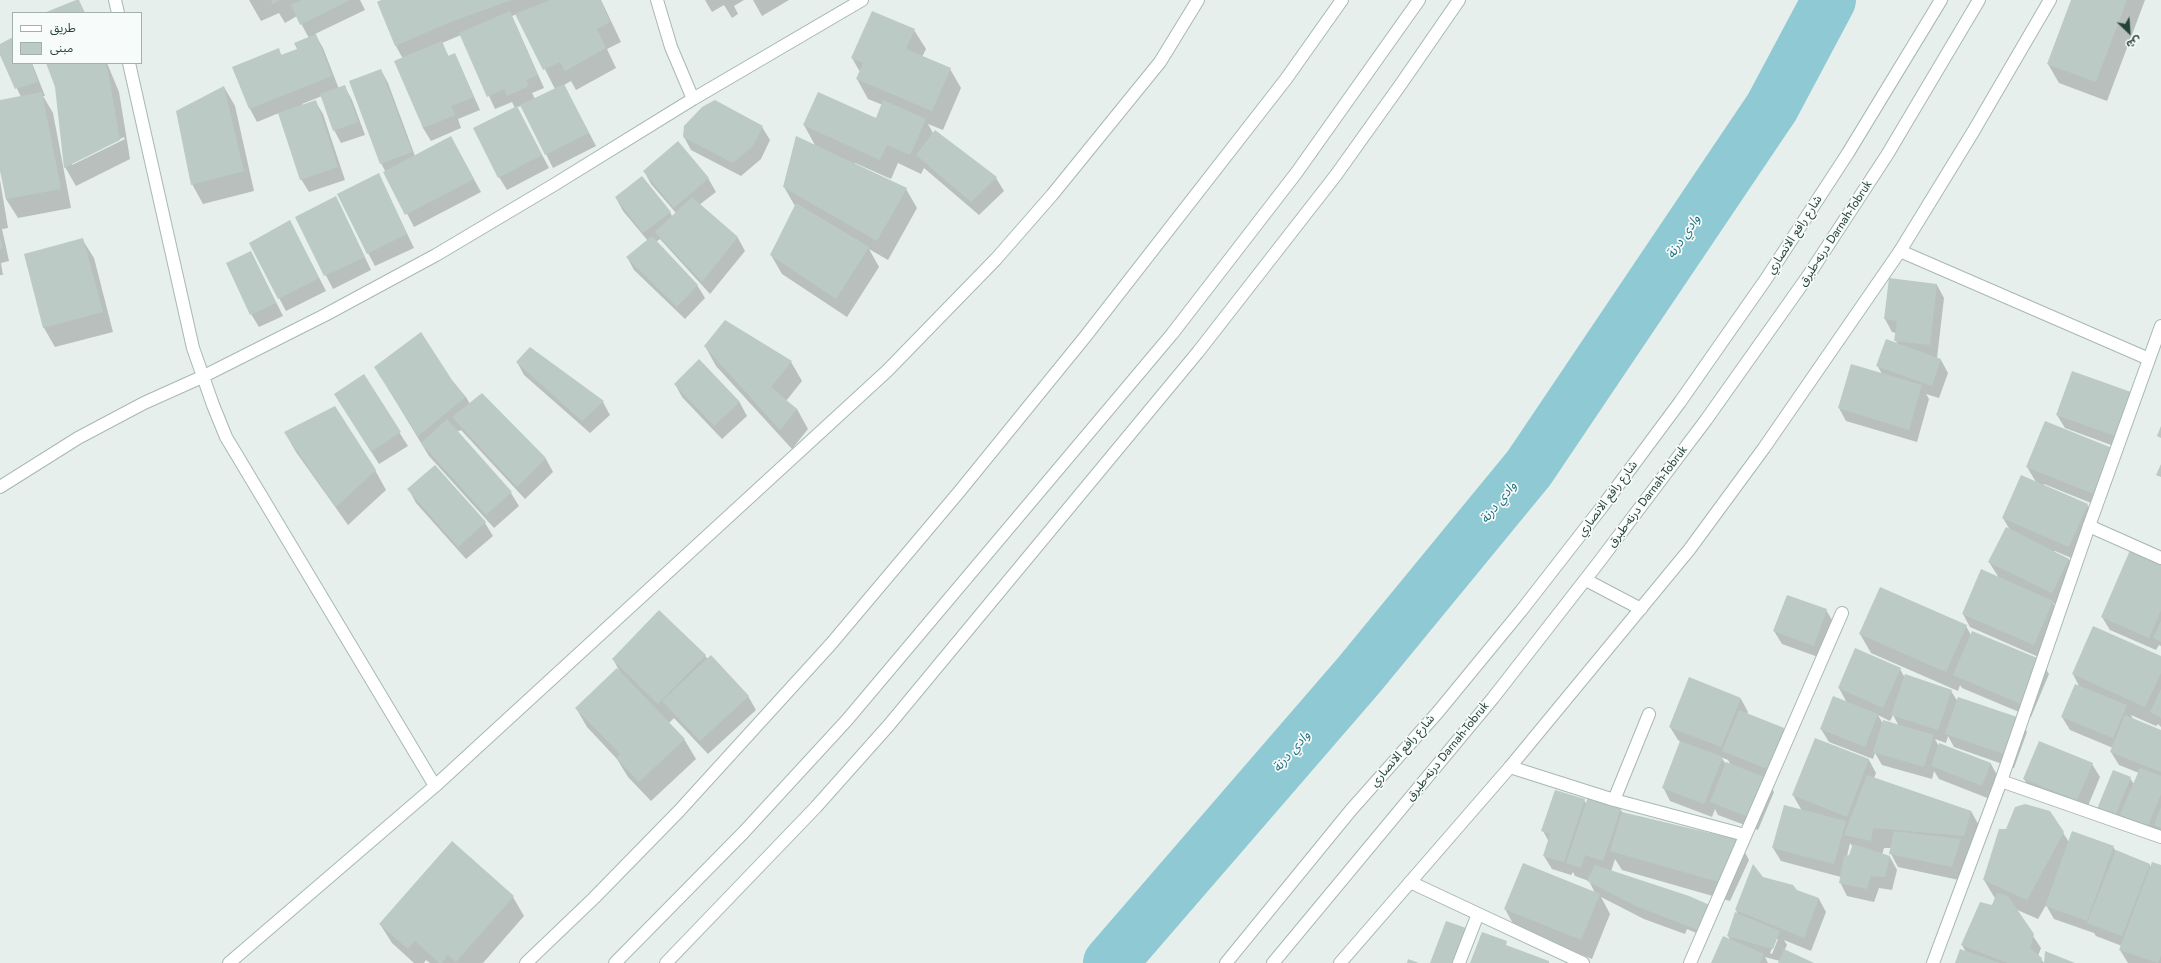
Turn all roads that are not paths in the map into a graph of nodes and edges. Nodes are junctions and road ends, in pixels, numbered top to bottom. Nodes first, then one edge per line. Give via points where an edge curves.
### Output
1 (115, 0) edge
2 (657, 0) edge
3 (862, 0) edge
4 (1198, 0) edge
5 (1342, 0) edge
6 (1418, 0) edge
7 (1459, 0) edge
8 (1940, 0) edge
9 (1979, 0) edge
10 (2050, 0) edge
11 (118, 12) edge
12 (129, 64) edge
13 (693, 99) junction
14 (1900, 251) junction
15 (2161, 326) edge
16 (2149, 359) junction
17 (202, 377) junction
18 (0, 487) edge
19 (2088, 526) junction
20 (2161, 558) edge
21 (1586, 580) junction
22 (1640, 609) junction
23 (1842, 613) dead end
24 (1649, 714) dead end
25 (1510, 767) junction
26 (2001, 781) junction
27 (435, 786) junction
28 (1614, 800) junction
29 (1746, 835) junction
30 (2161, 837) edge
31 (1410, 882) junction
32 (1478, 914) junction
33 (229, 963) edge
34 (526, 963) edge
35 (615, 963) edge
36 (666, 963) edge
37 (1226, 963) edge
38 (1273, 963) edge
39 (1340, 963) edge
40 (1459, 963) edge
41 (1583, 963) edge
42 (1690, 963) edge
43 (1934, 963) edge

1 - 11 street
2 - 13 street via 671,47
3 - 13 street
4 - 27 street via 1160,62 1107,130 996,259 942,316 830,424
5 - 34 street via 1286,80 1090,331 831,644 680,811
6 - 35 street via 1298,172 1152,358 847,720 743,833
7 - 36 street via 1336,175 1173,383 889,725 784,842
8 - 37 street, شارع رافع الانصاري via 1848,153 1766,279 1630,470 1517,616 1438,712 1351,810
9 - 21 street, درنه-طبرق Darnah-Tobruk via 1887,155 1808,276 1706,420
10 - 14 street
12 - 17 street via 192,348
13 - 17 street via 436,255
14 - 16 street
14 - 22 street via 1764,448 1689,550
15 - 16 street
16 - 19 street
17 - 18 street via 144,403 78,438
17 - 27 street via 226,437
19 - 20 street
19 - 26 street
21 - 22 street
21 - 38 street, درنه-طبرق Darnah-Tobruk via 1493,698
22 - 25 street
23 - 29 street
24 - 28 street
25 - 28 street
25 - 31 street
26 - 30 street
26 - 43 street
27 - 33 street
28 - 29 street
29 - 42 street
31 - 32 street
31 - 39 street
32 - 40 street
32 - 41 street

